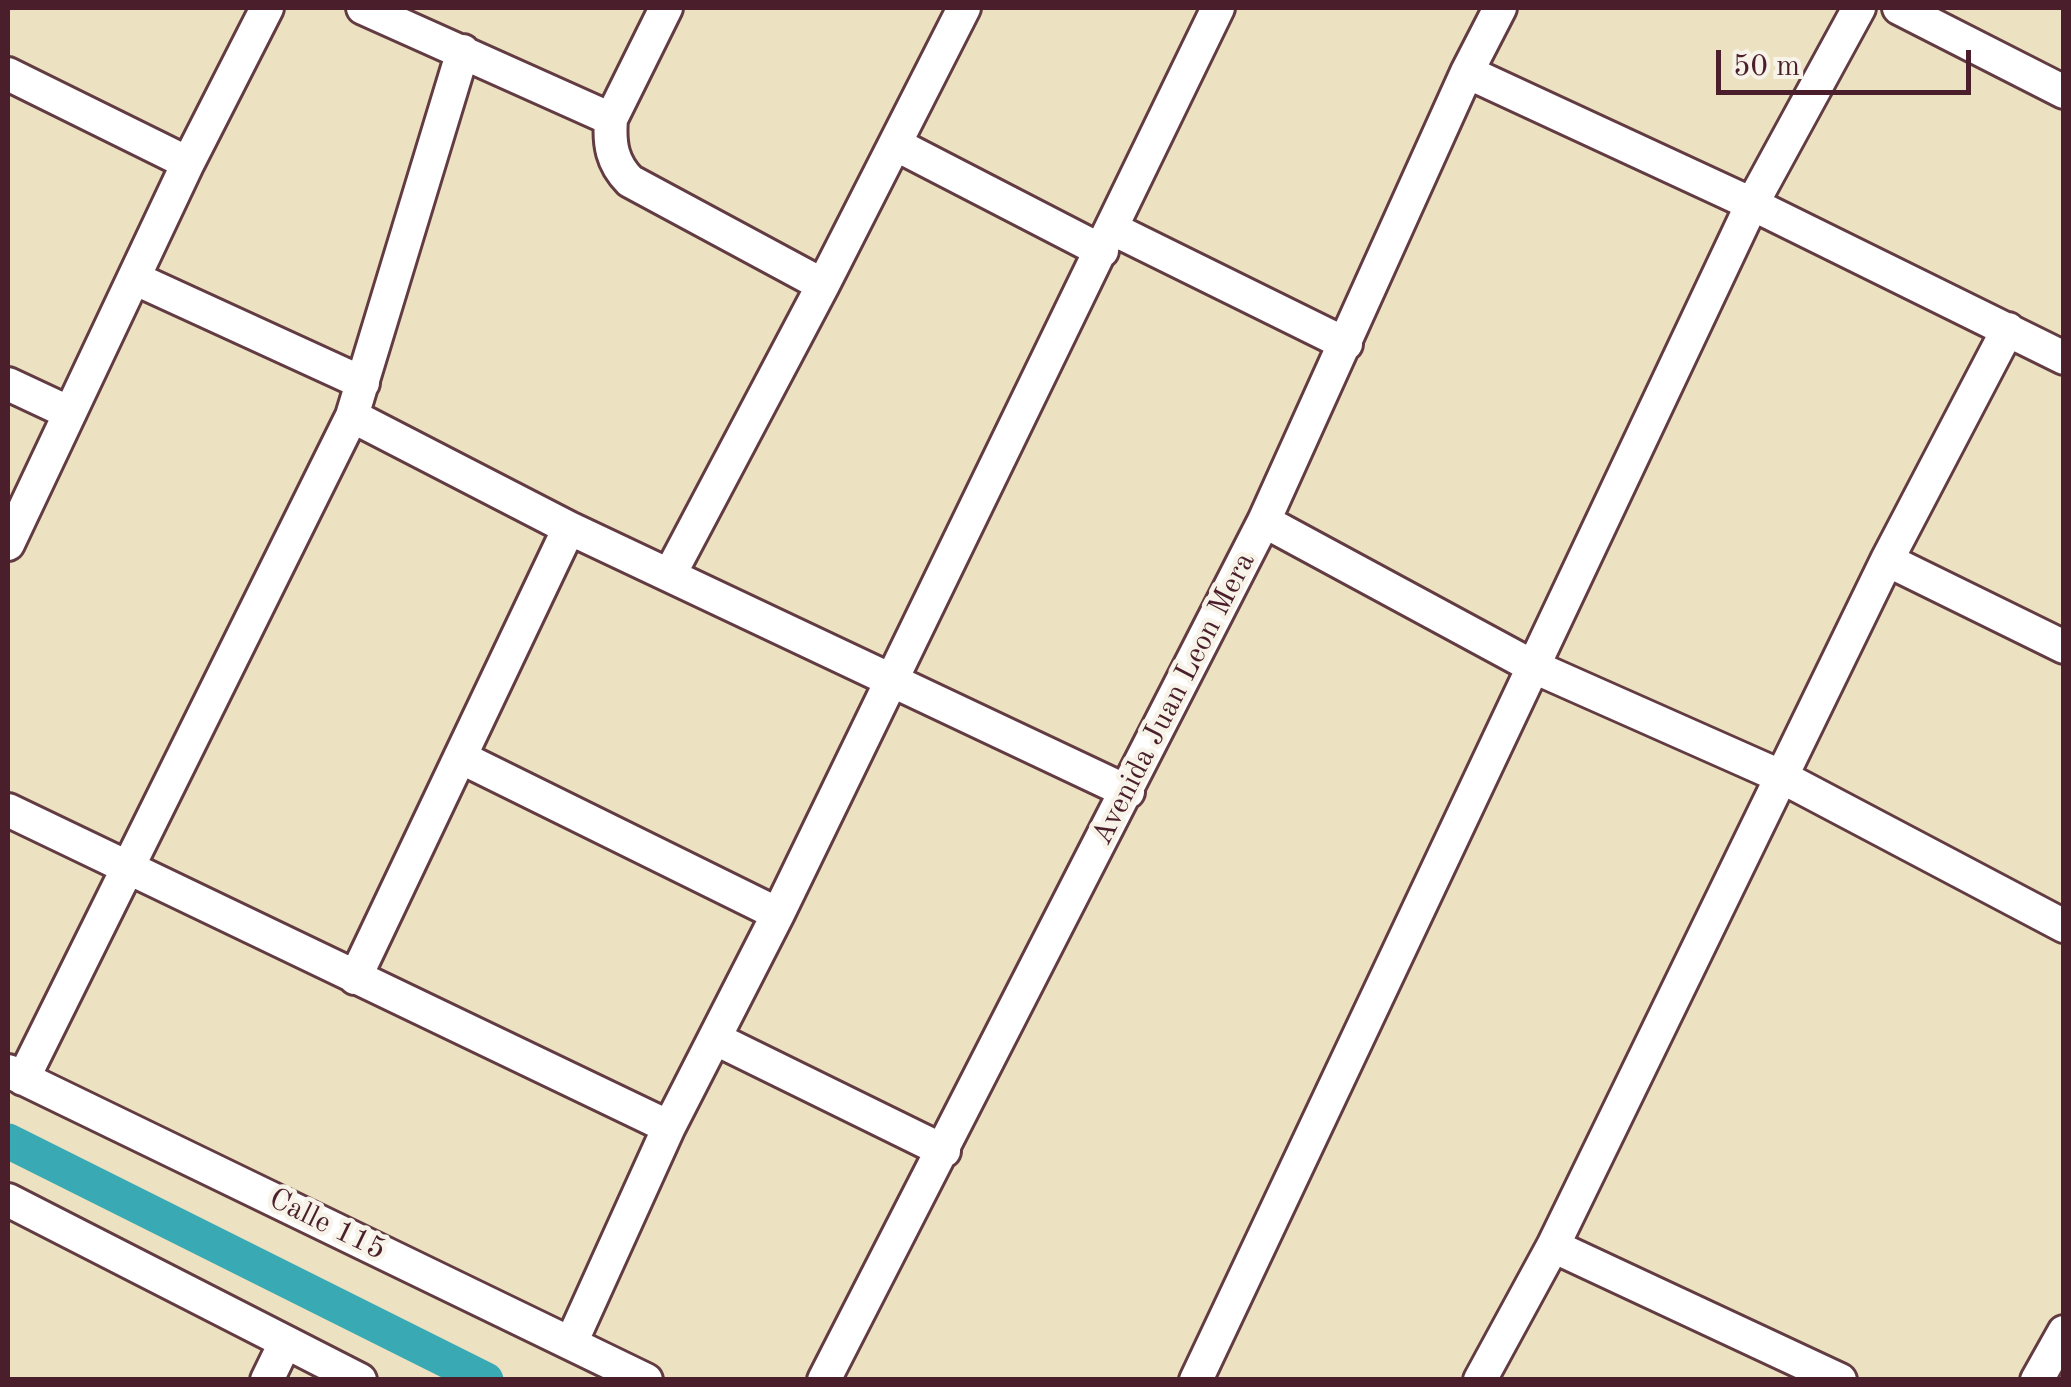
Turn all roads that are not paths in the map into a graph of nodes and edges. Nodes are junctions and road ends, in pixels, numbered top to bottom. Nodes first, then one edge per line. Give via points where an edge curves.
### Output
1 (268, 8) edge
2 (666, 8) edge
3 (964, 8) edge
4 (1218, 8) edge
5 (1500, 8) edge
6 (1859, 8) edge
7 (1899, 8) edge
8 (378, 11) edge
9 (463, 52) junction
10 (1467, 72) junction
11 (8, 74) edge
12 (2064, 92) edge
13 (611, 119) junction
14 (894, 144) junction
15 (188, 163) junction
16 (1752, 204) junction
17 (1107, 240) junction
18 (136, 279) junction
19 (823, 285) junction
20 (2008, 330) junction
21 (1346, 344) junction
22 (2064, 358) edge
23 (363, 383) junction
24 (8, 384) edge
25 (70, 413) junction
26 (352, 416) junction
27 (1264, 521) junction
28 (569, 528) junction
29 (8, 544) edge
30 (1887, 560) junction
31 (670, 574) junction
32 (2064, 647) edge
33 (1532, 666) junction
34 (889, 682) junction
35 (460, 757) junction
36 (1780, 776) junction
37 (1128, 792) junction
38 (8, 810) edge
39 (130, 870) junction
40 (778, 914) junction
41 (2064, 926) edge
42 (355, 978) junction
43 (716, 1039) junction
44 (16, 1075) edge
45 (670, 1127) junction
46 (944, 1151) junction
47 (8, 1200) edge
48 (1553, 1246) junction
49 (2064, 1332) edge
50 (285, 1343) junction
51 (570, 1343) junction
52 (267, 1380) edge
53 (360, 1380) edge
54 (646, 1380) edge
55 (824, 1380) edge
56 (1196, 1380) edge
57 (1480, 1380) edge
58 (1840, 1380) edge
59 (2037, 1380) edge

1 - 15 street
2 - 13 street
3 - 14 street
4 - 17 street
5 - 10 street, Avenida Juan Leon Mera
6 - 16 street
7 - 12 street
8 - 9 street
9 - 13 street
9 - 23 street
10 - 16 street
10 - 21 street, Avenida Juan Leon Mera
11 - 15 street
13 - 19 street via 614,156 630,181
14 - 17 street
14 - 19 street
15 - 18 street
16 - 20 street
16 - 33 street
17 - 21 street
17 - 34 street
18 - 23 street
18 - 25 street
19 - 31 street
20 - 22 street
20 - 30 street
21 - 27 street, Avenida Juan Leon Mera
23 - 26 street
24 - 25 street
25 - 29 street
26 - 28 street
26 - 39 street
27 - 33 street
27 - 37 street, Avenida Juan Leon Mera
28 - 31 street
28 - 35 street
30 - 32 street
30 - 36 street
31 - 34 street
33 - 36 street
33 - 56 street
34 - 37 street
34 - 40 street
35 - 40 street
35 - 42 street
36 - 41 street
36 - 48 street
37 - 46 street, Avenida Juan Leon Mera
38 - 39 street
39 - 42 street
39 - 44 street
40 - 43 street
42 - 45 street
43 - 45 street
43 - 46 street
44 - 51 street, Calle 115
45 - 51 street
46 - 55 street, Avenida Juan Leon Mera
47 - 50 street
48 - 57 street
48 - 58 street
49 - 59 street
50 - 52 street
50 - 53 street
51 - 54 street, Calle 115

